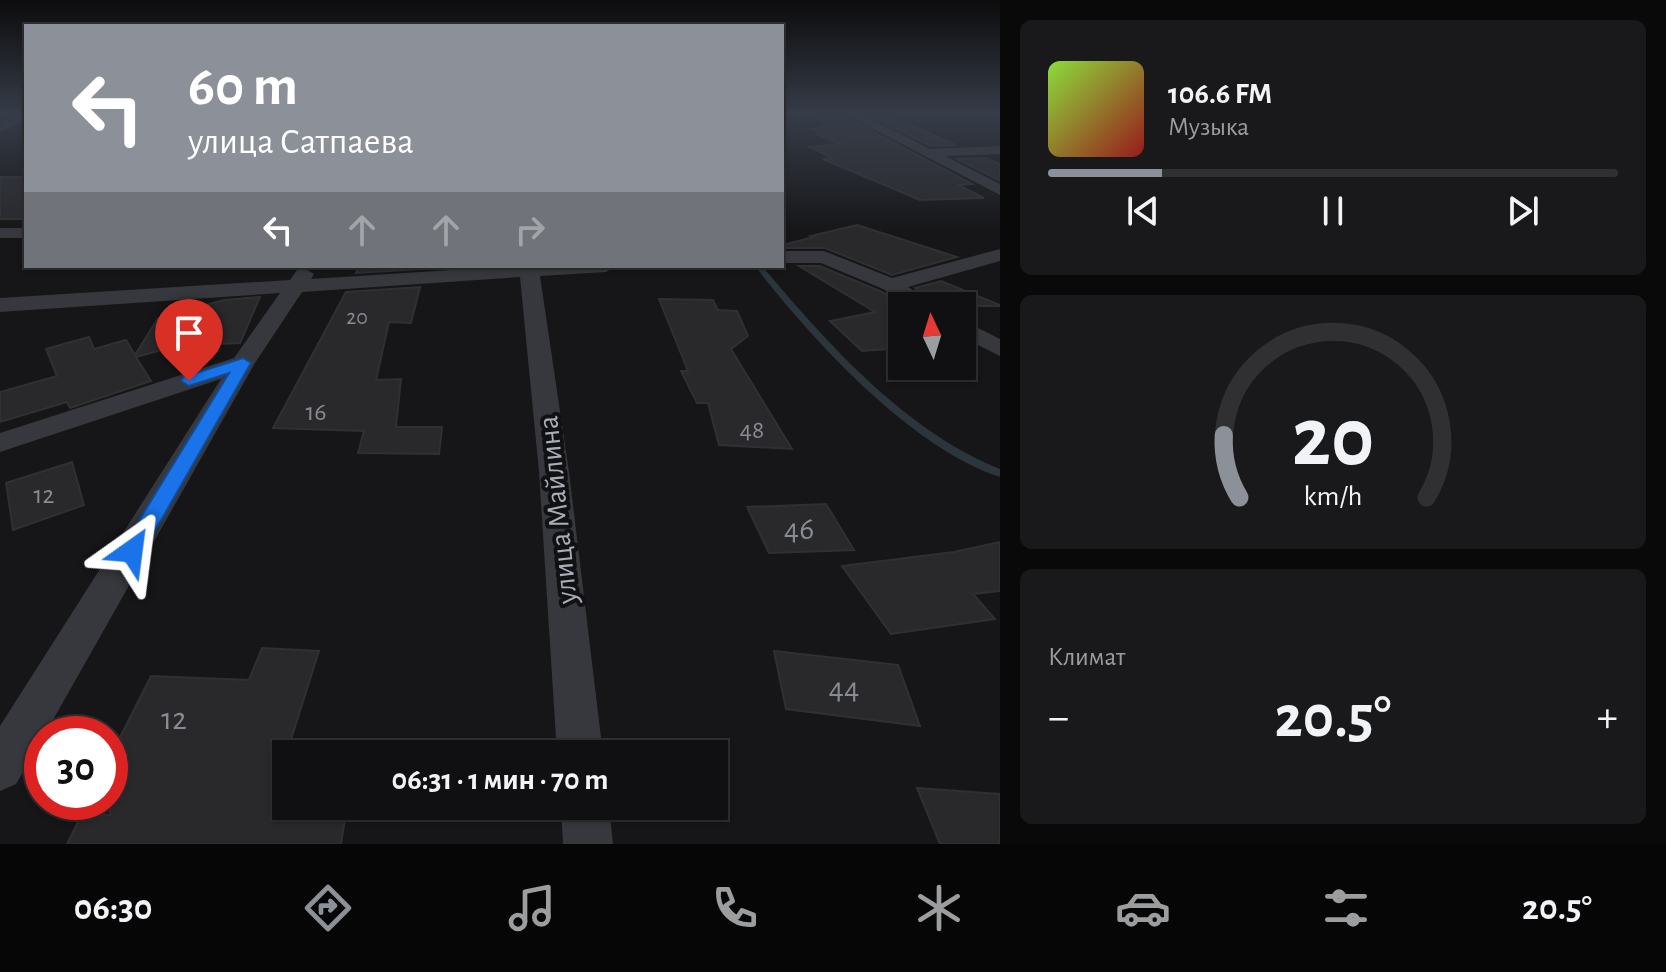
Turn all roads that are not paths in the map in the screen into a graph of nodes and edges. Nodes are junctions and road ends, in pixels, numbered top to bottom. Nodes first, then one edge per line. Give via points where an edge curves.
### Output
1 (926, 153) edge
2 (1000, 190) edge
3 (0, 233) edge
4 (24, 233) edge
5 (1000, 255) edge
6 (784, 257) edge
7 (530, 268) edge
8 (303, 275) edge
9 (890, 285) junction
10 (902, 292) edge
11 (0, 305) edge
12 (976, 335) edge
13 (1000, 349) edge
14 (243, 363) junction
15 (0, 443) edge
16 (579, 740) edge
17 (0, 768) edge
18 (586, 820) edge
19 (588, 844) edge

1 - 2 street
3 - 4 street
5 - 9 street
6 - 9 street via 824,257
7 - 8 street
7 - 16 street, улица Майлина
8 - 11 street
8 - 14 street
9 - 10 street
12 - 13 street
14 - 15 street
14 - 17 street
18 - 19 street

